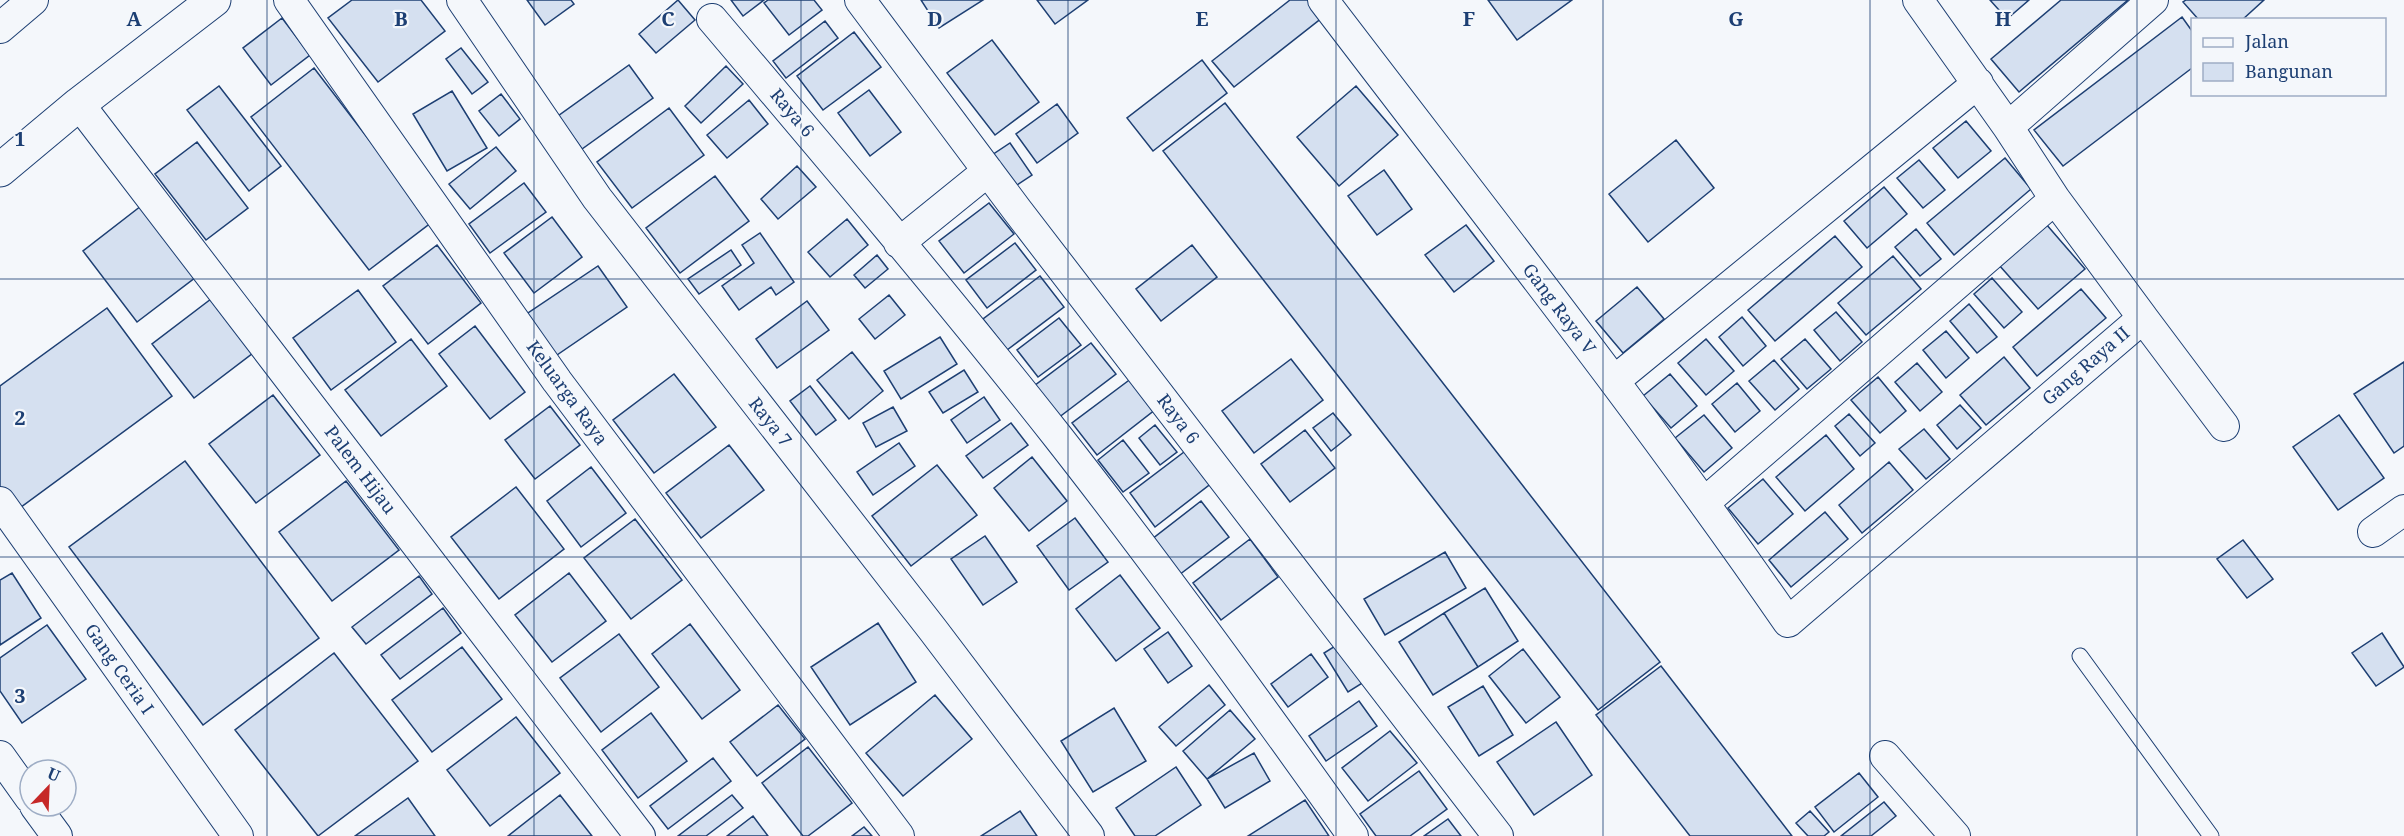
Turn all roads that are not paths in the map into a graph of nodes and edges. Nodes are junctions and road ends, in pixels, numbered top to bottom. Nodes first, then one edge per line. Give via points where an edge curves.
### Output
1 (33, 0) edge
2 (214, 0) edge
3 (289, 0) edge
4 (462, 0) edge
5 (860, 0) edge
6 (1323, 0) edge
7 (1917, 0) edge
8 (2153, 0) edge
9 (712, 19) dead end
10 (0, 28) edge
11 (1978, 83) junction
12 (79, 104) junction
13 (2008, 127) junction
14 (0, 170) edge
15 (988, 171) junction
16 (2055, 199) junction
17 (899, 243) junction
18 (2143, 318) junction
19 (1614, 381) junction
20 (2224, 426) dead end
21 (0, 502) edge
22 (1705, 502) junction
23 (2404, 510) edge
24 (2373, 532) dead end
25 (1788, 622) joint
26 (2080, 656) dead end
27 (0, 756) edge
28 (1885, 756) dead end
29 (18, 781) edge
30 (44, 818) edge
31 (57, 836) edge
32 (238, 836) edge
33 (640, 836) edge
34 (899, 836) edge
35 (1089, 836) edge
36 (1353, 836) edge
37 (1498, 836) edge
38 (1955, 836) edge
39 (2211, 836) edge

1 - 10 street
2 - 12 street
3 - 34 street, Keluarga Raya via 557,381
4 - 35 street, Raya 7 via 597,198
5 - 15 street, Raya 6
6 - 19 street, Gang Raya V
7 - 11 street, Gang Raya II
8 - 13 street
9 - 17 street, Raya 6
11 - 13 street, Gang Raya II
11 - 19 street
12 - 14 street
12 - 33 street, Palem Hijau
13 - 16 street, Gang Raya II
15 - 17 street
15 - 37 street, Raya 6
16 - 18 street, Gang Raya II
16 - 22 street
17 - 36 street, Raya 6 via 1065,447
18 - 20 street
18 - 25 street, Gang Raya II
19 - 22 street, Gang Raya V
21 - 32 street, Gang Ceria I
22 - 25 street, Gang Raya V
23 - 24 street
26 - 39 lane
27 - 29 street
28 - 38 street
30 - 31 street

